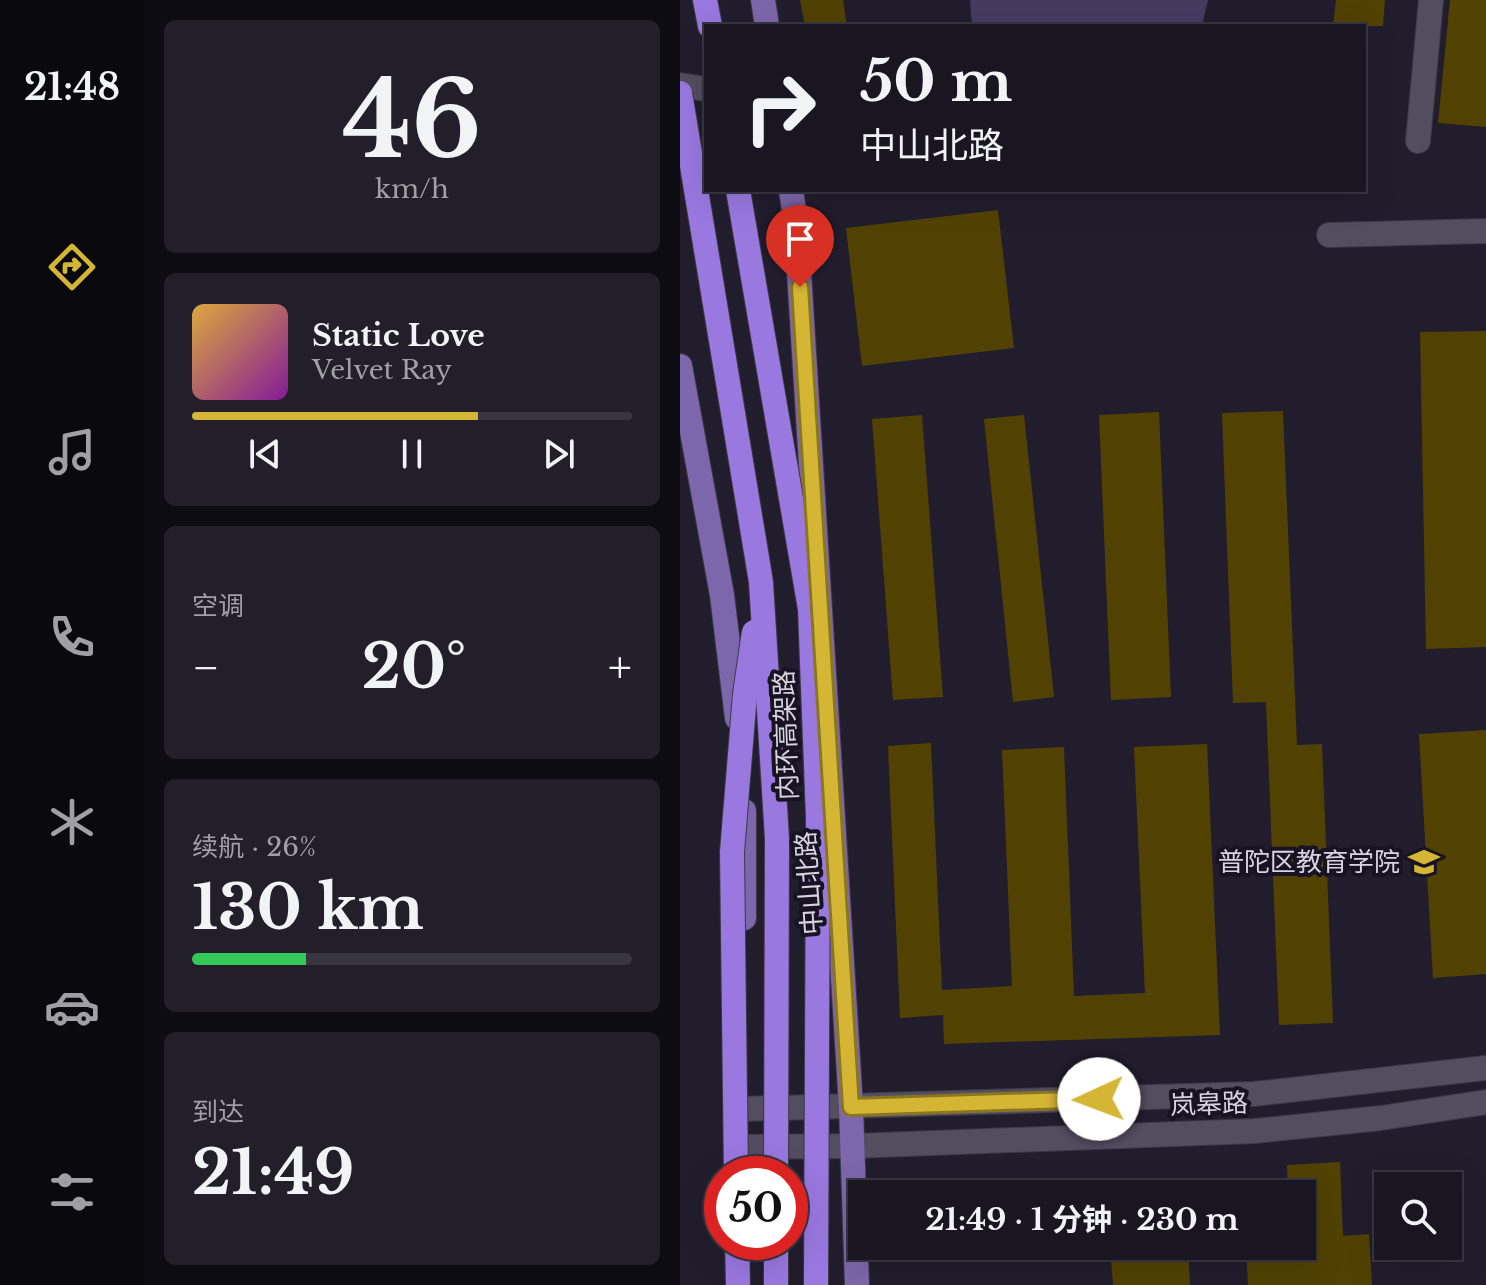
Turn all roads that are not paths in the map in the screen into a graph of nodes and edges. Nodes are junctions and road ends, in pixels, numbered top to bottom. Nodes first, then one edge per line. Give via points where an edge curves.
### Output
1 (763, 0) edge
2 (1431, 0) edge
3 (767, 24) edge
4 (680, 85) edge
5 (704, 89) edge
6 (680, 93) edge
7 (1418, 141) dead end
8 (738, 192) edge
9 (791, 192) edge
10 (1486, 231) edge
11 (1329, 235) dead end
12 (680, 366) edge
13 (761, 582) junction
14 (1486, 1068) edge
15 (1486, 1102) edge
16 (851, 1107) junction
17 (742, 1109) junction
18 (854, 1146) junction
19 (741, 1147) junction
20 (739, 1156) edge
21 (740, 1156) edge
22 (776, 1156) edge
23 (739, 1260) edge
24 (776, 1260) edge
25 (740, 1285) edge
26 (776, 1285) edge
27 (816, 1285) edge
28 (857, 1285) edge

1 - 3 main road
2 - 7 main road
4 - 5 main road
6 - 13 highway, 内环高架路, bridge
8 - 27 highway, 内环高架路, bridge via 810,609 818,818
9 - 16 main road, 中山北路
10 - 11 main road
12 - 17 main road via 736,702 745,821
13 - 20 highway, bridge via 732,852
13 - 22 highway, 内环高架路, bridge via 777,839
14 - 16 main road, 岚皋路 via 1254,1094
15 - 18 main road, 岚皋路 via 1255,1131
16 - 17 main road, 岚皋路
16 - 18 main road, 中山北路
17 - 19 main road
18 - 19 main road, 岚皋路
18 - 28 main road, 中山北路
19 - 21 main road
23 - 25 highway
24 - 26 highway

